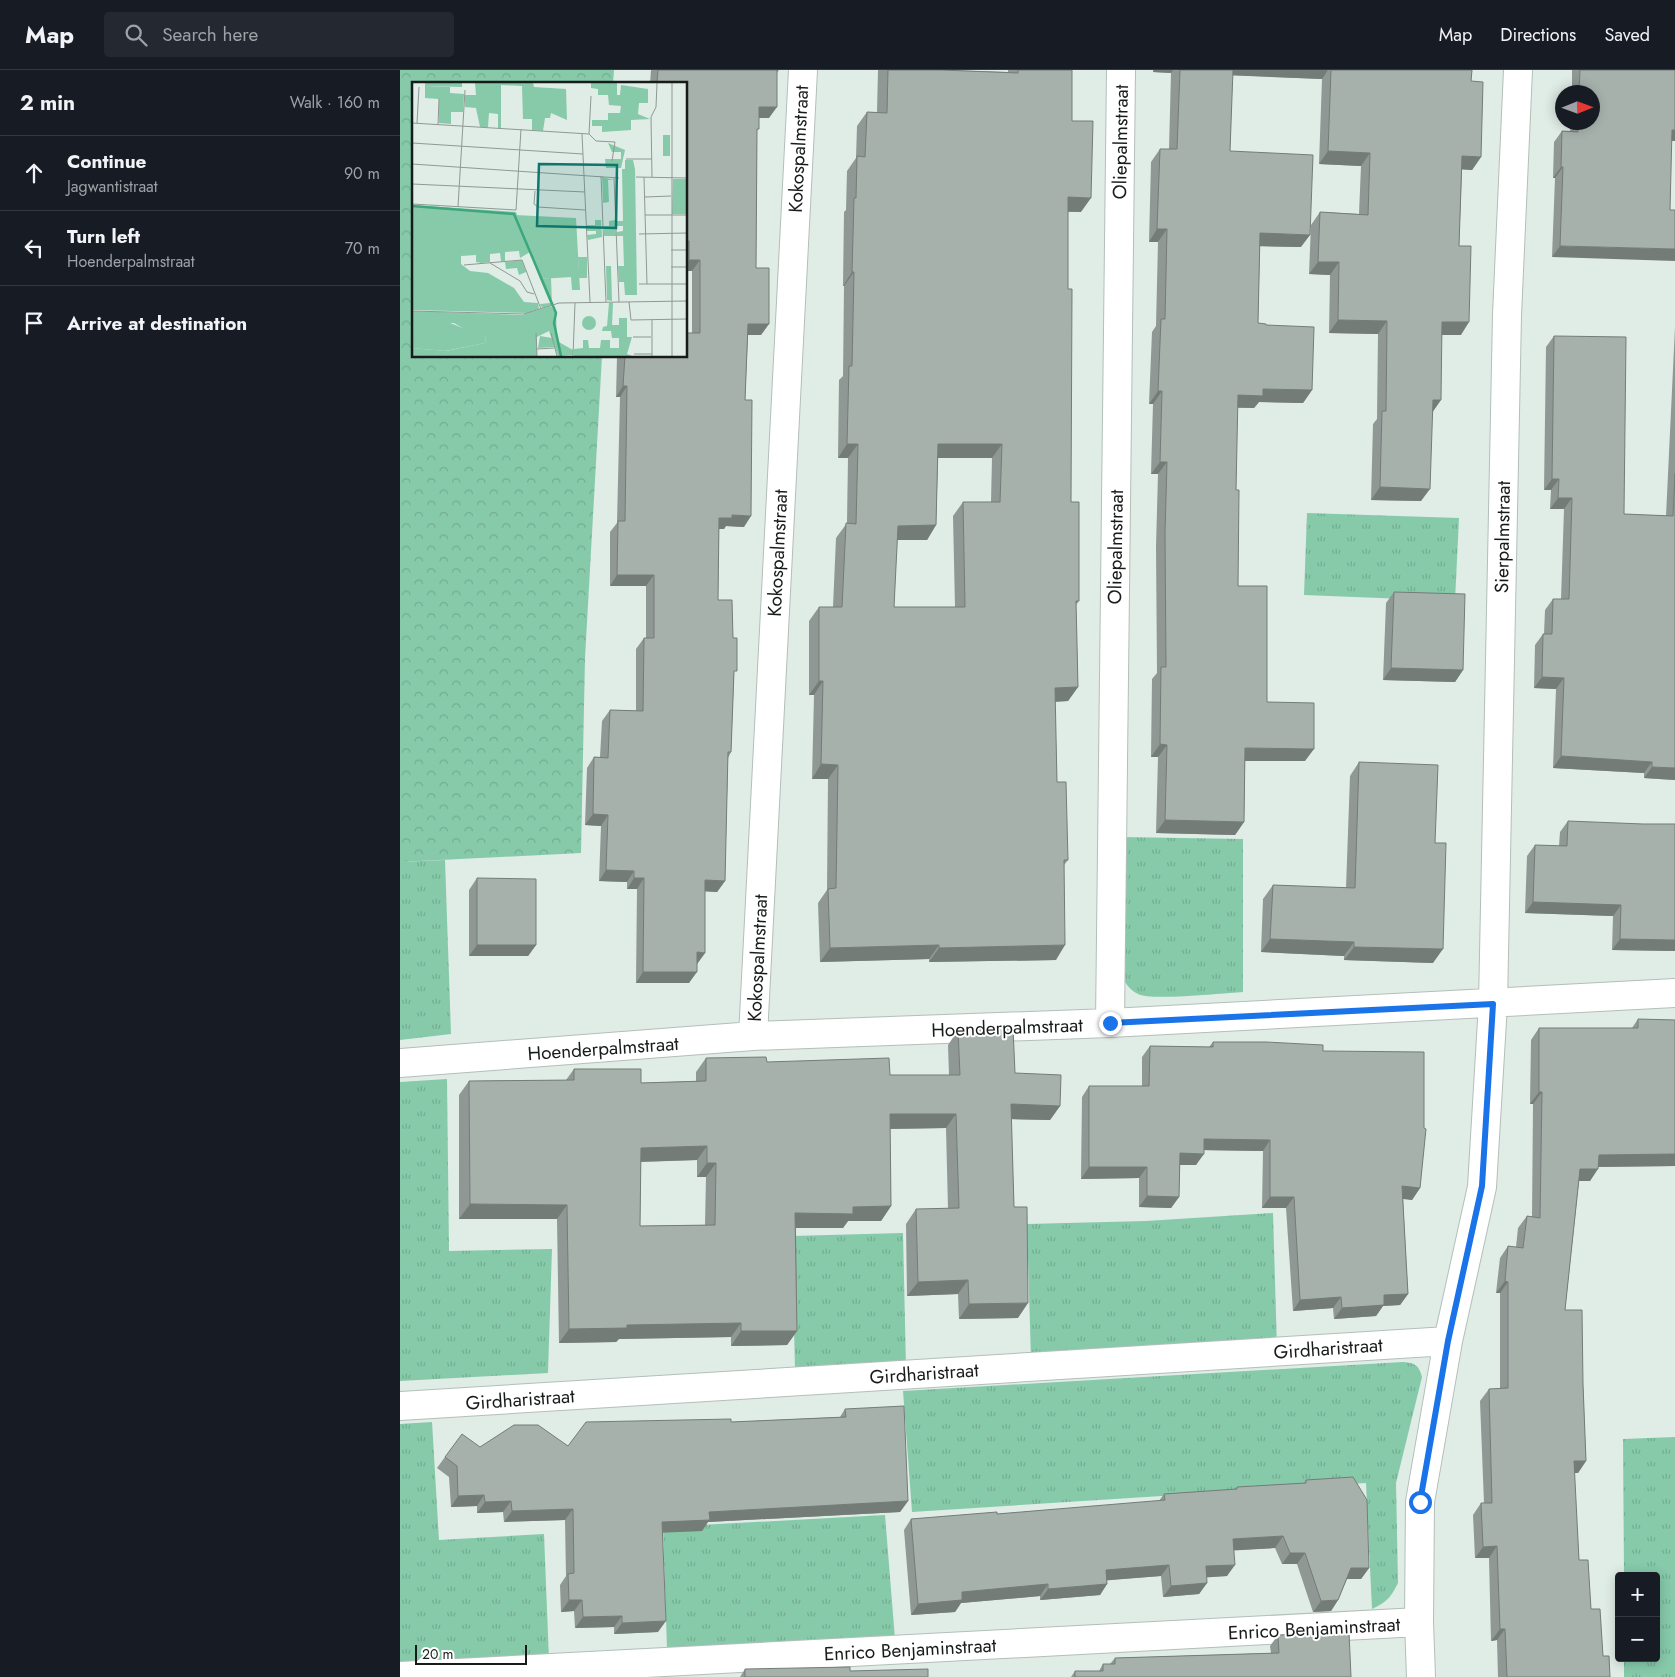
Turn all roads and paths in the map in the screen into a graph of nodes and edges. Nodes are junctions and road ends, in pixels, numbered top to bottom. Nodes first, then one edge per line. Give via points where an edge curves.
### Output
1 (803, 70) edge
2 (1121, 70) edge
3 (1518, 70) edge
4 (1675, 993) edge
5 (1493, 1004) junction
6 (1110, 1023) junction
7 (753, 1036) junction
8 (400, 1063) edge
9 (1448, 1341) junction
10 (400, 1406) edge
11 (1419, 1622) junction
12 (400, 1676) edge
13 (1421, 1677) edge

1 - 7 street, Kokospalmstraat
2 - 6 street, Oliepalmstraat
3 - 5 street, Sierpalmstraat via 1507,315
4 - 5 street, Hoenderpalmstraat
5 - 6 street, Hoenderpalmstraat
5 - 9 street, Sierpalmstraat via 1482,1186
6 - 7 street, Hoenderpalmstraat
7 - 8 street, Hoenderpalmstraat
9 - 10 street, Girdharistraat
9 - 11 street, Sierpalmstraat via 1420,1502
11 - 12 street, Enrico Benjaminstraat
11 - 13 street, Sierpalmstraat

